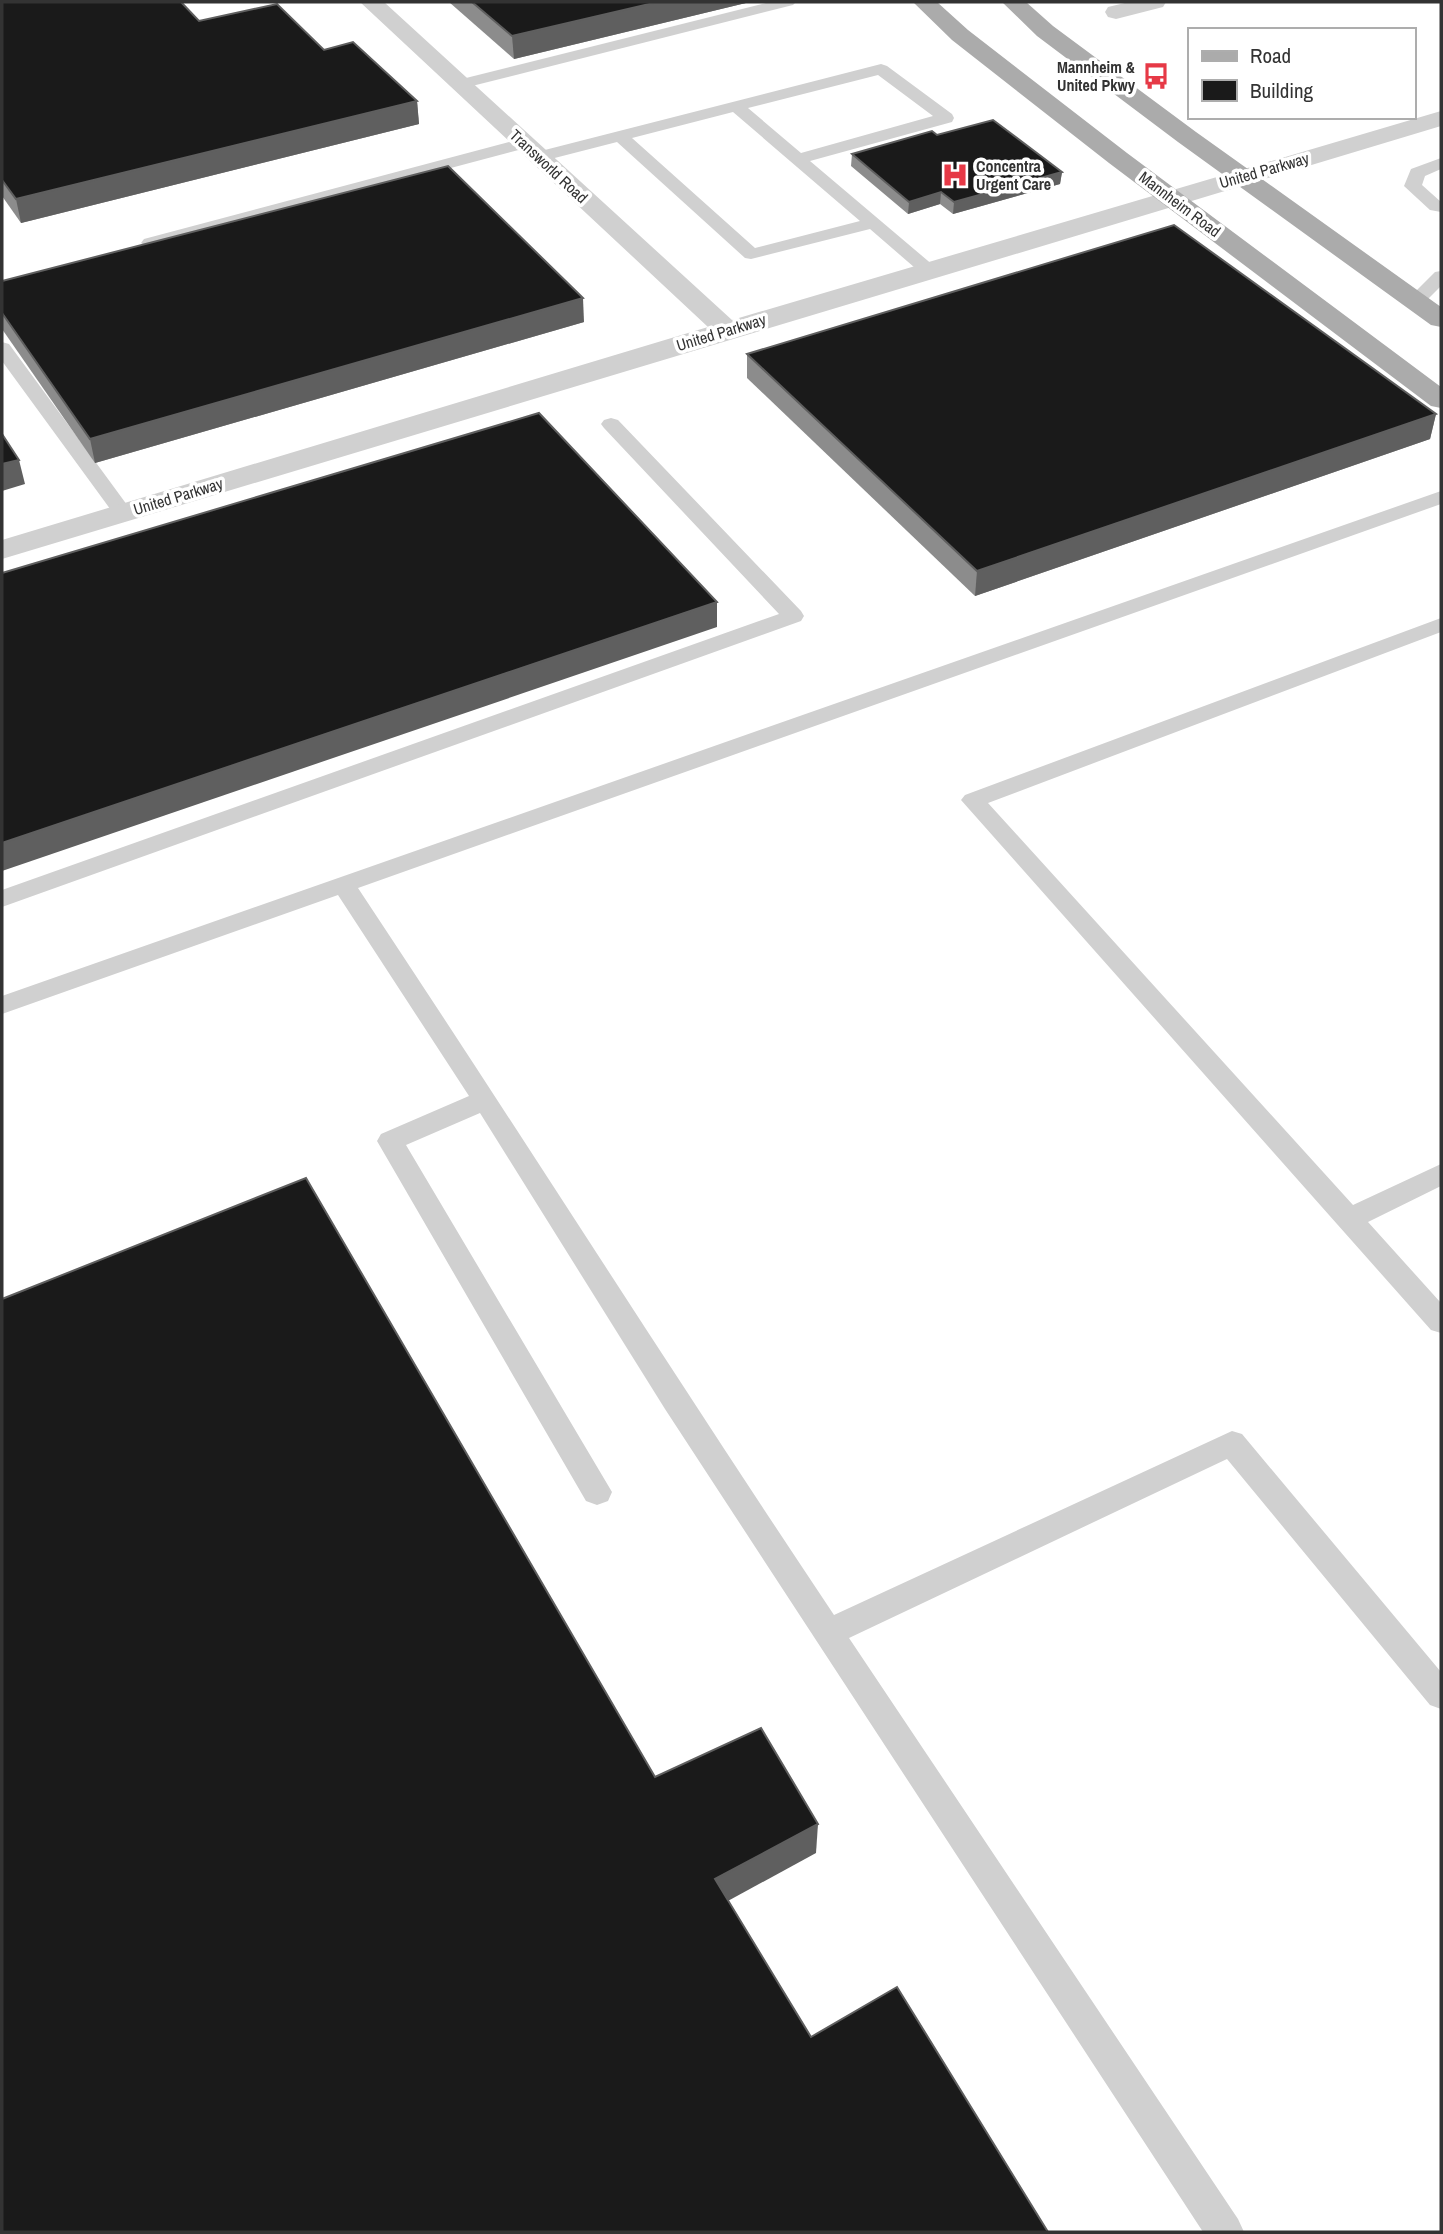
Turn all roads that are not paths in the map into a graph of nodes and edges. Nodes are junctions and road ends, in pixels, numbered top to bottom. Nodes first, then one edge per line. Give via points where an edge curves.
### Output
1 (371, 2) edge
2 (788, 2) edge
3 (924, 2) edge
4 (1013, 2) edge
5 (1156, 2) edge
6 (1116, 12) dead end
7 (460, 84) junction
8 (736, 106) junction
9 (1441, 118) edge
10 (620, 136) junction
11 (531, 150) junction
12 (798, 159) junction
13 (1441, 163) edge
14 (1243, 177) junction
15 (1171, 198) junction
16 (1441, 207) edge
17 (874, 223) junction
18 (136, 247) edge
19 (928, 270) junction
20 (1441, 276) edge
21 (1416, 301) junction
22 (1441, 319) edge
23 (727, 330) junction
24 (2, 348) edge
25 (1441, 400) edge
26 (611, 424) dead end
27 (1441, 497) edge
28 (123, 513) junction
29 (2, 550) edge
30 (1441, 625) edge
31 (343, 884) junction
32 (2, 899) edge
33 (2, 1005) edge
34 (485, 1100) junction
35 (1441, 1174) edge
36 (1349, 1219) junction
37 (1441, 1322) edge
38 (597, 1492) dead end
39 (828, 1633) junction
40 (1441, 1695) edge
41 (1225, 2232) edge

1 - 7 street, Transworld Road
2 - 7 lane
3 - 15 main road, Mannheim Road
4 - 14 main road via 1045,31
5 - 6 street
7 - 11 street, Transworld Road
8 - 10 lane
8 - 12 lane
8 - 12 lane via 881,69 946,118
9 - 14 street, United Parkway
10 - 11 lane
10 - 17 lane via 751,254
11 - 18 lane
11 - 23 street, Transworld Road
12 - 17 lane
13 - 16 lane via 1417,173 1413,186
14 - 15 street, United Parkway
14 - 21 main road
15 - 19 street, United Parkway
15 - 25 main road, Mannheim Road
17 - 19 lane
19 - 23 street, United Parkway
20 - 21 lane
21 - 22 main road
23 - 28 street, United Parkway
24 - 28 lane
26 - 32 lane via 793,617
27 - 31 lane
28 - 29 street, United Parkway
30 - 36 lane via 973,800
31 - 33 lane
31 - 34 lane
34 - 38 lane via 390,1140
34 - 39 lane
35 - 36 lane
36 - 37 lane
39 - 40 lane via 1232,1443
39 - 41 lane

